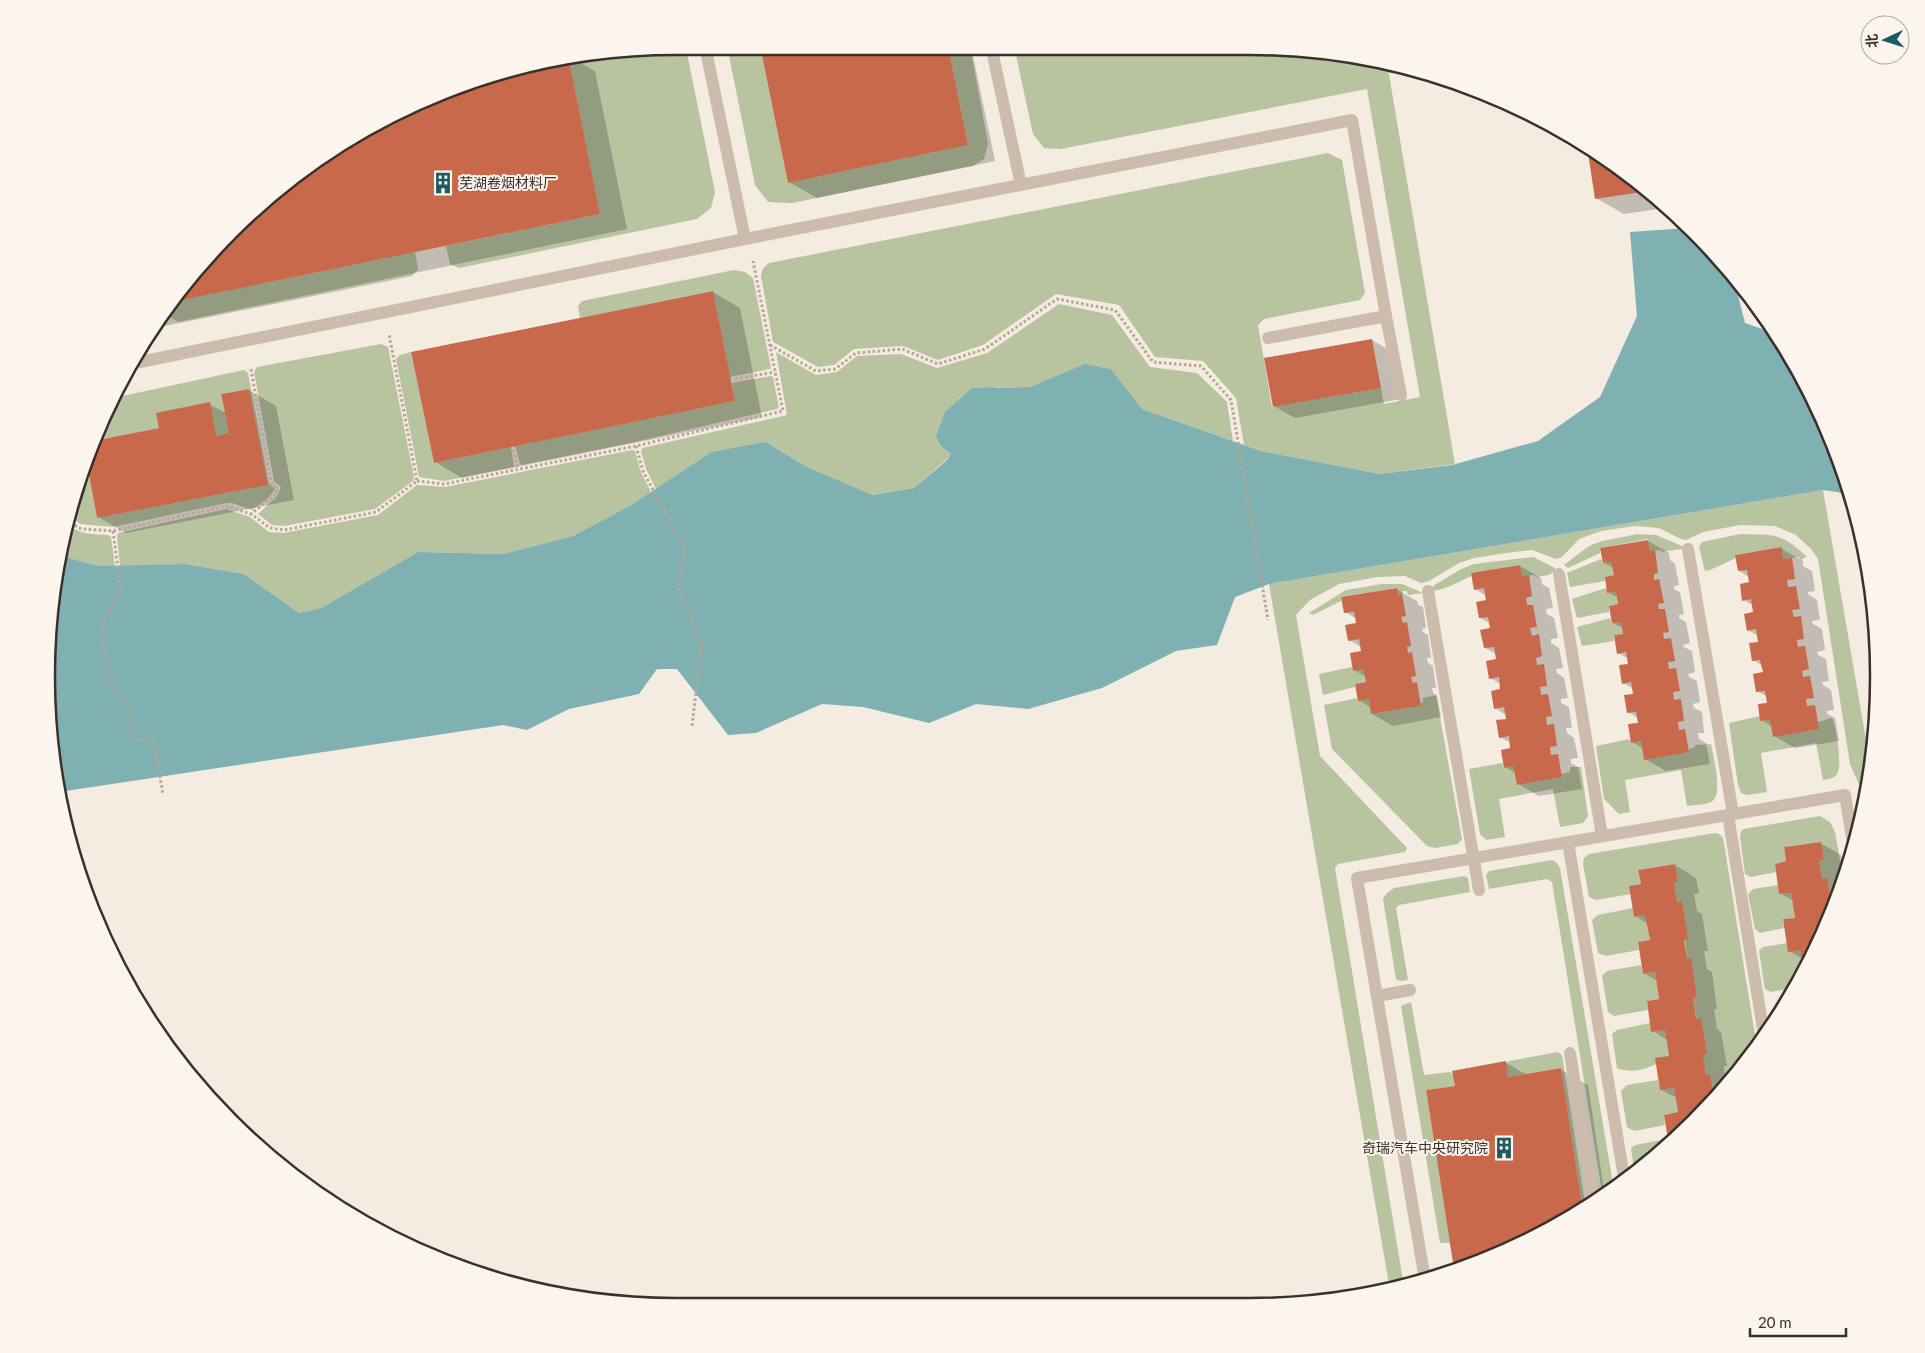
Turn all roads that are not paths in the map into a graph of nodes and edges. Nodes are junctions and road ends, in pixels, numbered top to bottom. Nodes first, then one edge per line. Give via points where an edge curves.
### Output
1 (707, 55) edge
2 (993, 55) edge
3 (1021, 185) junction
4 (745, 239) junction
5 (1386, 316) junction
6 (1268, 338) dead end
7 (141, 362) edge
8 (1401, 395) dead end
9 (1688, 549) dead end
10 (1558, 574) dead end
11 (1428, 591) dead end
12 (1730, 814) junction
13 (1851, 829) edge
14 (1602, 836) junction
15 (1568, 842) junction
16 (1474, 858) junction
17 (1479, 890) dead end
18 (1410, 990) dead end
19 (1377, 996) junction
20 (1763, 1026) edge
21 (1570, 1053) dead end
22 (1623, 1173) edge
23 (1593, 1193) edge
24 (1424, 1272) edge

1 - 4 lane
2 - 3 lane
3 - 4 lane
3 - 5 lane via 1352,120
4 - 7 lane
5 - 6 lane
5 - 8 lane
9 - 12 lane
10 - 14 lane
11 - 16 lane
12 - 13 lane via 1845,795
12 - 14 lane
12 - 20 lane
14 - 15 lane
15 - 16 lane
15 - 22 lane
16 - 17 lane
16 - 19 lane via 1357,878
18 - 19 lane
19 - 24 lane
21 - 23 lane

